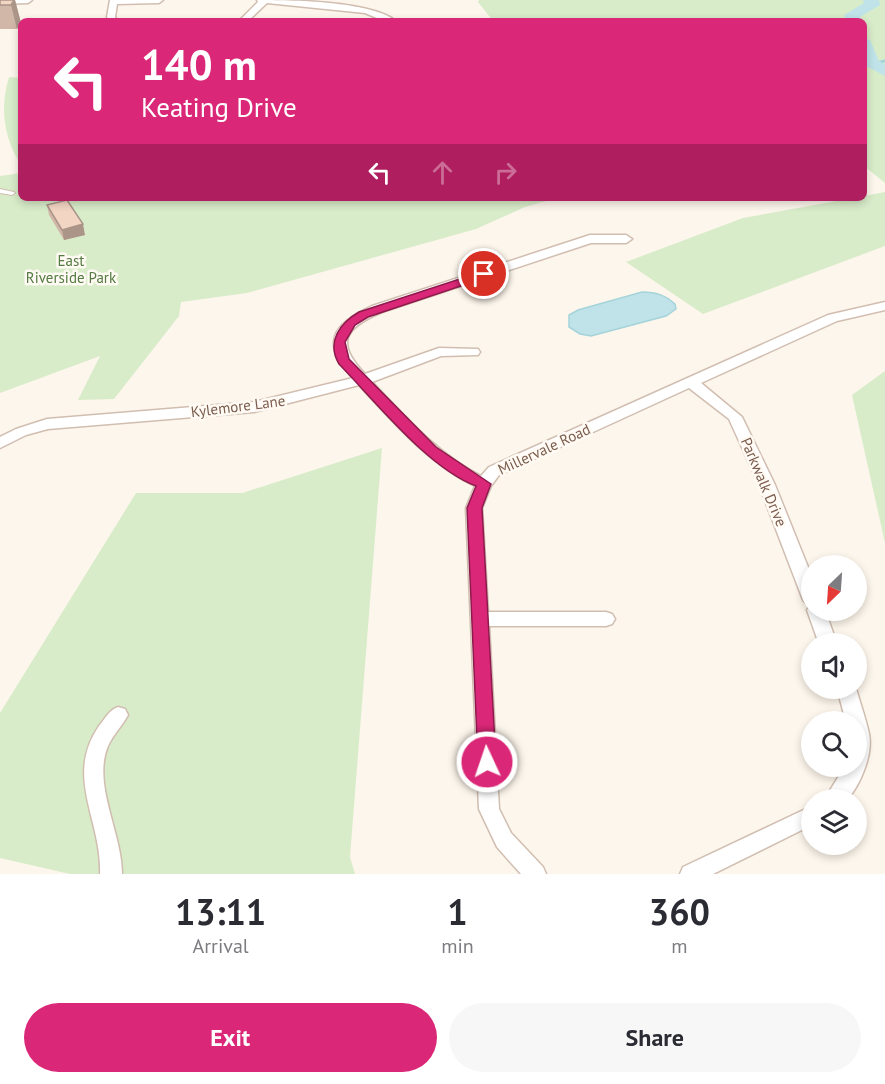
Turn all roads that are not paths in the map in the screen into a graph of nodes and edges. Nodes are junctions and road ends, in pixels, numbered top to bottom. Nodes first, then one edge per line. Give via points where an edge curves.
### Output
1 (28, 0) edge
2 (159, 0) edge
3 (263, 0) edge
4 (0, 1) edge
5 (113, 1) edge
6 (367, 11) junction
7 (112, 18) edge
8 (246, 18) edge
9 (361, 18) edge
10 (384, 18) edge
11 (0, 191) edge
12 (12, 193) dead end
13 (626, 239) dead end
14 (885, 306) edge
15 (473, 352) dead end
16 (363, 380) junction
17 (690, 382) junction
18 (0, 443) edge
19 (484, 484) junction
20 (801, 572) edge
21 (606, 619) dead end
22 (480, 620) junction
23 (118, 715) dead end
24 (801, 820) edge
25 (111, 874) edge
26 (535, 874) edge
27 (691, 874) edge

1 - 4 street
2 - 5 street
3 - 6 street
3 - 8 street
5 - 7 street
6 - 9 street
6 - 10 street
11 - 12 lane
13 - 16 street via 590,239 364,314 350,322 339,342 344,361
14 - 17 street, Millervale Road via 833,318
15 - 16 street, Kylemore Lane via 439,352
16 - 18 street, Kylemore Lane via 254,407 47,424
16 - 19 street via 431,450 470,479
17 - 19 street, Millervale Road via 494,471
17 - 20 street, Parkwalk Drive via 735,417
19 - 22 street, Millervale Road via 474,508
21 - 22 street
22 - 26 street, Millervale Road via 489,809 504,840
23 - 25 street via 97,747 92,778 110,844
24 - 27 street

